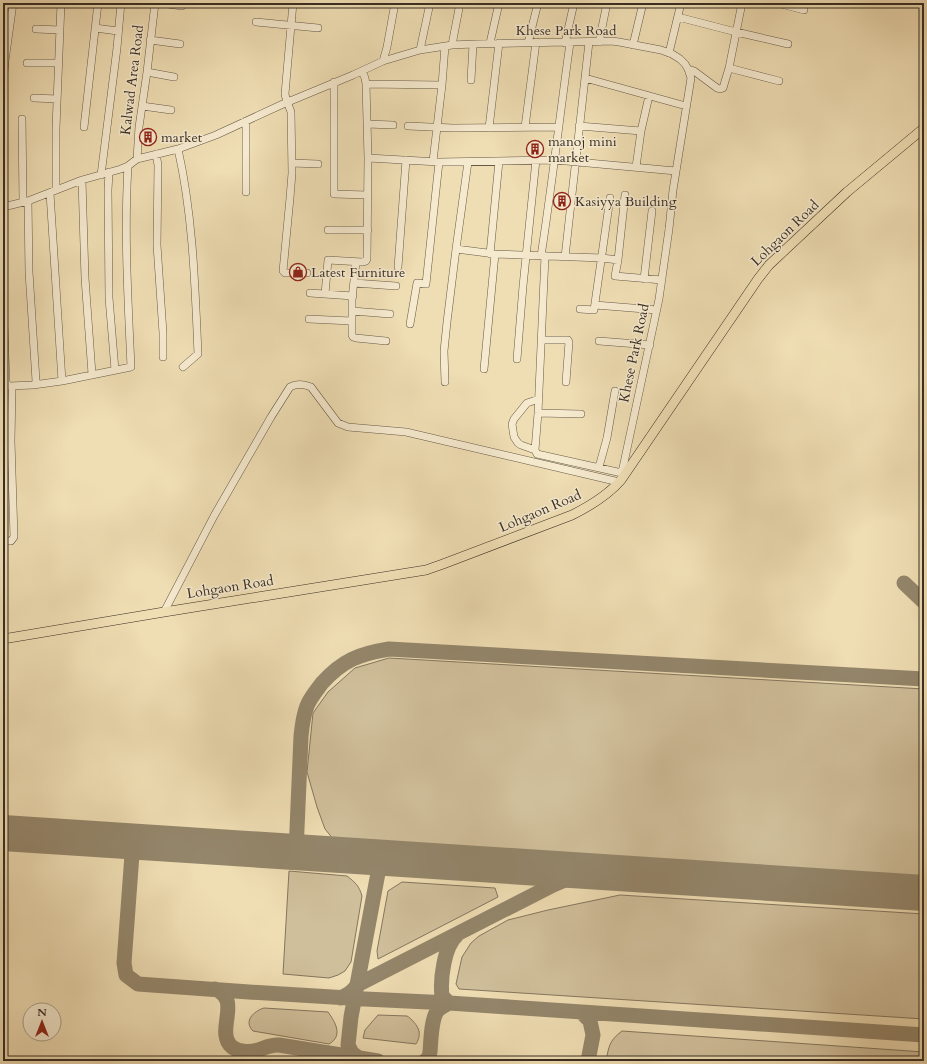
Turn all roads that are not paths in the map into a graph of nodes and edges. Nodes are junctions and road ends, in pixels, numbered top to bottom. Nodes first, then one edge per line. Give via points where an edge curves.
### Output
1 (13, 3) edge
2 (61, 3) edge
3 (98, 3) edge
4 (121, 3) edge
5 (155, 3) edge
6 (161, 3) edge
7 (293, 3) edge
8 (395, 3) edge
9 (430, 3) edge
10 (460, 3) edge
11 (499, 3) edge
12 (538, 3) edge
13 (574, 3) edge
14 (607, 3) edge
15 (643, 3) edge
16 (681, 3) edge
17 (742, 3) edge
18 (777, 3) edge
19 (182, 6) dead end
20 (804, 10) dead end
21 (678, 17) junction
22 (256, 22) dead end
23 (7, 25) edge
24 (291, 25) junction
25 (95, 28) junction
26 (318, 28) dead end
27 (36, 29) dead end
28 (60, 30) junction
29 (118, 31) junction
30 (736, 32) junction
31 (150, 40) junction
32 (589, 42) junction
33 (599, 42) junction
34 (490, 43) junction
35 (499, 43) junction
36 (532, 43) junction
37 (568, 43) junction
38 (180, 44) dead end
39 (473, 44) junction
40 (788, 44) dead end
41 (633, 45) junction
42 (448, 46) junction
43 (420, 50) junction
44 (669, 53) junction
45 (384, 61) junction
46 (27, 63) dead end
47 (58, 63) junction
48 (729, 68) junction
49 (688, 69) junction
50 (362, 71) junction
51 (147, 72) junction
52 (174, 76) dead end
53 (585, 78) junction
54 (471, 80) dead end
55 (779, 81) dead end
56 (334, 82) junction
57 (366, 84) junction
58 (3, 85) edge
59 (442, 85) junction
60 (649, 96) junction
61 (34, 98) dead end
62 (57, 98) junction
63 (288, 103) junction
64 (142, 106) junction
65 (686, 106) junction
66 (171, 110) dead end
67 (22, 120) dead end
68 (246, 121) junction
69 (367, 124) junction
70 (393, 125) dead end
71 (408, 126) dead end
72 (579, 126) junction
73 (84, 127) dead end
74 (526, 127) junction
75 (558, 127) junction
76 (438, 128) junction
77 (489, 128) junction
78 (924, 128) edge
79 (641, 131) junction
80 (178, 149) junction
81 (156, 154) junction
82 (368, 158) junction
83 (137, 159) junction
84 (406, 160) junction
85 (536, 160) junction
86 (555, 160) junction
87 (575, 161) junction
88 (436, 162) junction
89 (468, 162) junction
90 (499, 162) junction
91 (292, 163) junction
92 (318, 164) dead end
93 (128, 166) junction
94 (636, 167) junction
95 (676, 171) junction
96 (109, 172) junction
97 (101, 175) junction
98 (82, 180) junction
99 (53, 192) junction
100 (246, 192) dead end
101 (367, 195) junction
102 (625, 195) dead end
103 (610, 198) dead end
104 (26, 201) junction
105 (3, 207) edge
106 (652, 211) dead end
107 (328, 230) dead end
108 (368, 230) junction
109 (456, 249) junction
110 (493, 254) junction
111 (526, 256) junction
112 (543, 256) junction
113 (565, 257) junction
114 (602, 258) junction
115 (618, 260) junction
116 (356, 262) junction
117 (398, 267) dead end
118 (307, 273) dead end
119 (644, 279) junction
120 (662, 280) junction
121 (354, 283) junction
122 (396, 286) dead end
123 (310, 293) dead end
124 (325, 294) junction
125 (352, 296) junction
126 (3, 298) edge
127 (595, 305) junction
128 (580, 309) dead end
129 (657, 310) junction
130 (352, 311) junction
131 (390, 314) dead end
132 (3, 315) edge
133 (310, 319) dead end
134 (351, 321) junction
135 (410, 324) dead end
136 (541, 340) junction
137 (386, 341) dead end
138 (600, 341) dead end
139 (650, 345) junction
140 (163, 357) dead end
141 (517, 359) dead end
142 (183, 367) dead end
143 (484, 369) dead end
144 (115, 370) junction
145 (92, 374) junction
146 (62, 381) junction
147 (445, 382) dead end
148 (566, 382) dead end
149 (35, 384) junction
150 (12, 387) junction
151 (615, 391) dead end
152 (539, 399) junction
153 (538, 413) junction
154 (581, 414) dead end
155 (535, 450) junction
156 (599, 467) junction
157 (621, 478) junction
158 (3, 541) edge
159 (164, 612) junction
160 (3, 639) edge

1 - 23 street
2 - 28 street
3 - 25 street
4 - 29 street
5 - 31 street, Kalwad Area Road
6 - 19 street
7 - 24 street
8 - 45 street
9 - 43 street
10 - 42 street
11 - 34 street
12 - 36 street
13 - 37 street
14 - 33 street
15 - 41 street
16 - 21 street
17 - 30 street
18 - 20 street
21 - 30 street
21 - 44 street
22 - 24 street
23 - 58 street
24 - 26 street
24 - 63 street via 285,94
25 - 29 street
25 - 73 street
27 - 28 street
28 - 47 street
29 - 97 street
30 - 40 street
30 - 48 street
31 - 38 street
31 - 51 street, Kalwad Area Road
32 - 33 street, Khese Park Road
32 - 37 street, Khese Park Road
32 - 53 street
33 - 41 street, Khese Park Road via 612,41
34 - 35 street, Khese Park Road
34 - 39 street, Khese Park Road
35 - 36 street, Khese Park Road
35 - 77 street
36 - 37 street, Khese Park Road
36 - 74 street
37 - 75 street
39 - 42 street, Khese Park Road
39 - 54 street
41 - 44 street, Khese Park Road
42 - 43 street, Khese Park Road
42 - 59 street
43 - 45 street, Khese Park Road
44 - 49 street, Khese Park Road via 680,59
45 - 50 street, Khese Park Road
46 - 47 street
47 - 62 street
48 - 49 street via 725,85 720,89
48 - 55 street
49 - 65 street, Khese Park Road via 691,78
50 - 56 street, Khese Park Road
50 - 57 street
51 - 52 street
51 - 64 street, Kalwad Area Road
53 - 60 street
53 - 72 street
56 - 63 street, Khese Park Road
56 - 101 street via 334,194
57 - 59 street
57 - 69 street
59 - 76 street
60 - 65 street
60 - 79 street
61 - 62 street
62 - 99 street
63 - 68 street, Khese Park Road
63 - 91 street via 291,112
64 - 66 street
64 - 83 street, Kalwad Area Road
65 - 95 street, Khese Park Road
67 - 104 street
68 - 80 street, Khese Park Road via 216,136
68 - 100 street
69 - 70 street
69 - 82 street
71 - 76 street
72 - 79 street
72 - 87 street
74 - 75 street
74 - 77 street
75 - 86 street
76 - 77 street
76 - 88 street
78 - 157 main road, Lohgaon Road via 851,189 769,265
79 - 94 street
80 - 81 street, Khese Park Road
80 - 142 street via 190,226 198,354
81 - 83 street, Khese Park Road
81 - 140 street via 157,245
82 - 84 street
82 - 101 street
83 - 93 street
84 - 88 street
84 - 117 street
85 - 86 street
85 - 90 street
85 - 111 street
86 - 87 street
86 - 112 street
87 - 94 street
87 - 113 street
88 - 89 street
88 - 135 street via 426,284 417,283
89 - 90 street
89 - 109 street
90 - 110 street
91 - 92 street
91 - 118 street via 283,271
93 - 96 street
93 - 144 street via 126,256 131,367
94 - 95 street
95 - 120 street, Khese Park Road
96 - 97 street
96 - 144 street via 109,298
97 - 98 street
98 - 99 street
98 - 145 street via 85,278
99 - 104 street
99 - 146 street
101 - 108 street
102 - 115 street
103 - 114 street
104 - 105 street
104 - 149 street
106 - 119 street
107 - 108 street
108 - 116 street via 367,259
109 - 110 street
109 - 147 street via 444,351
110 - 111 street
110 - 143 street
111 - 112 street
111 - 141 street
112 - 113 street
112 - 136 street
113 - 114 street
114 - 115 street
114 - 127 street
115 - 119 street via 615,276
116 - 121 street
116 - 124 street via 328,260
119 - 120 street
120 - 129 street, Khese Park Road
121 - 122 street
121 - 125 street
123 - 124 street
124 - 125 street
125 - 130 street
126 - 132 street
127 - 128 street via 594,310
127 - 129 street
129 - 139 street, Khese Park Road
130 - 131 street
130 - 134 street
132 - 150 street via 6,382
133 - 134 street
134 - 137 street via 353,337
136 - 148 street via 568,340
136 - 152 street
138 - 139 street
139 - 157 street, Khese Park Road
144 - 145 street
145 - 146 street
146 - 149 street
149 - 150 street
150 - 158 street via 14,537 11,541
151 - 156 street
152 - 153 street
152 - 155 street via 527,403 512,424 514,437 518,443
153 - 154 street
153 - 155 street
155 - 156 street via 537,454
156 - 157 street
157 - 159 main road, Lohgaon Road via 601,498 585,509 426,570
157 - 159 street via 406,432 348,428 338,423 310,387 295,385 290,387 275,411 214,516
159 - 160 main road, Lohgaon Road

